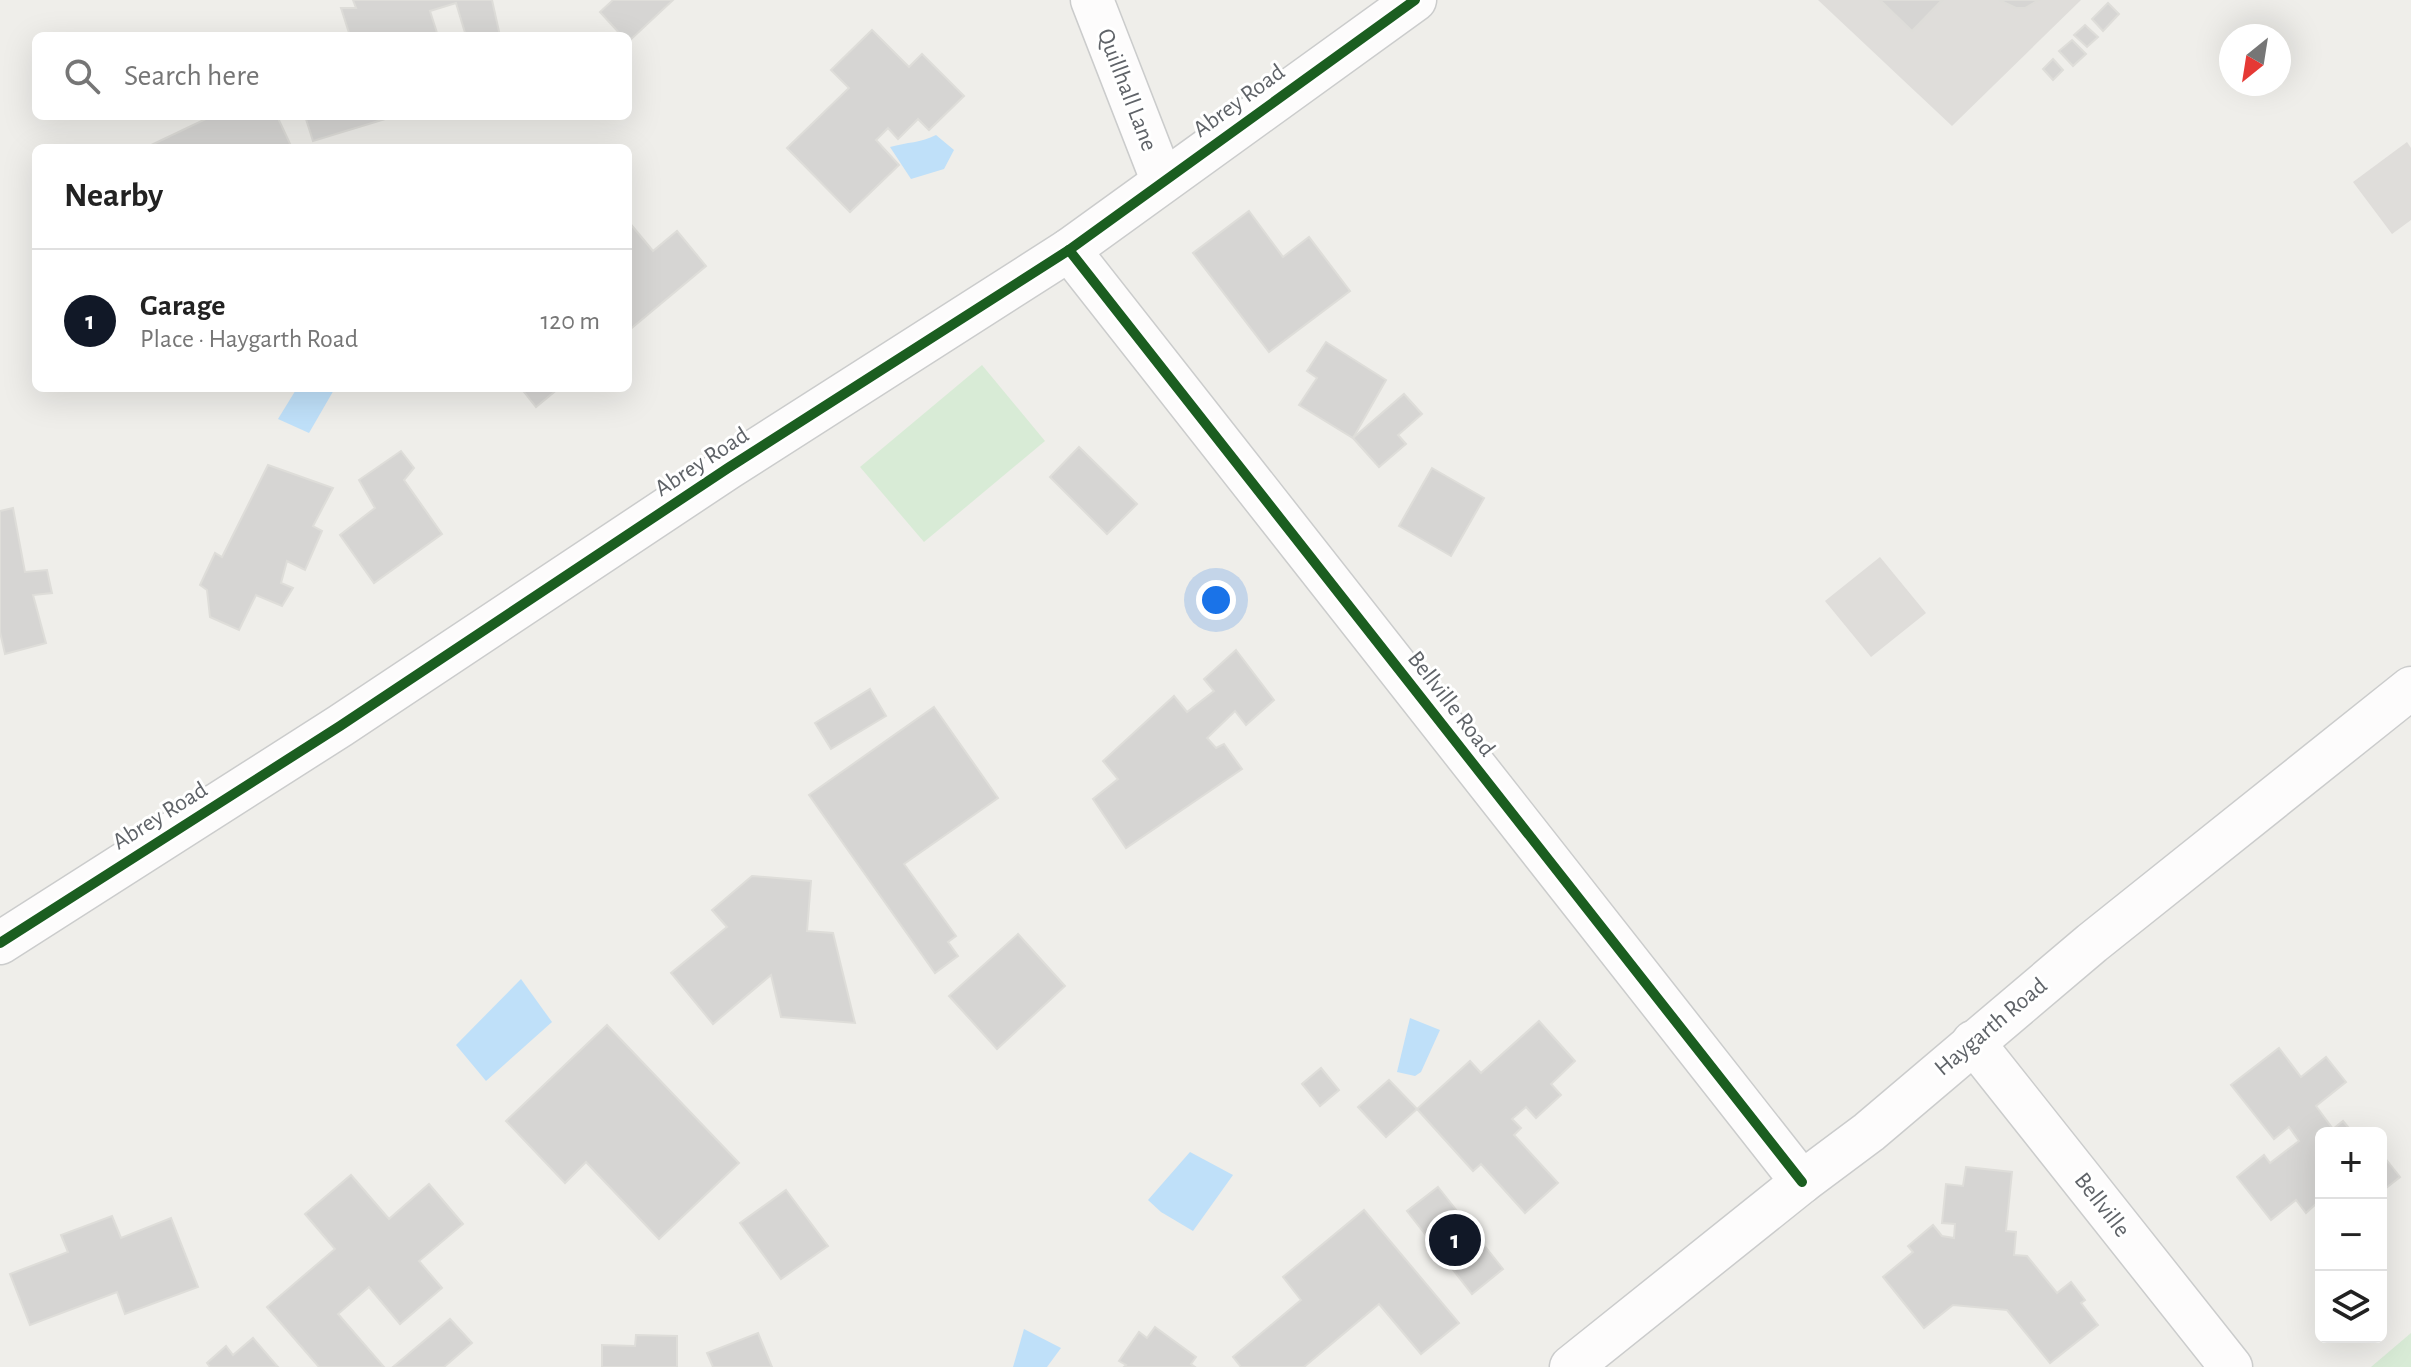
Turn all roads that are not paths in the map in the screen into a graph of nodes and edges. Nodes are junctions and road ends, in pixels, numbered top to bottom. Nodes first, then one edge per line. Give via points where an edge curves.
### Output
1 (1092, 0) edge
2 (1415, 0) edge
3 (1162, 180) junction
4 (1069, 250) junction
5 (2411, 688) edge
6 (0, 943) edge
7 (1973, 1042) junction
8 (1802, 1182) junction
9 (1571, 1367) edge
10 (2231, 1367) edge

1 - 3 street, Quillhall Lane
2 - 3 street, Abrey Road
3 - 4 street, Abrey Road
4 - 6 street, Abrey Road
4 - 8 street, Bellville Road
5 - 7 street, Haygarth Road
7 - 8 street, Haygarth Road
7 - 10 street, Bellville
8 - 9 street, Haygarth Road

